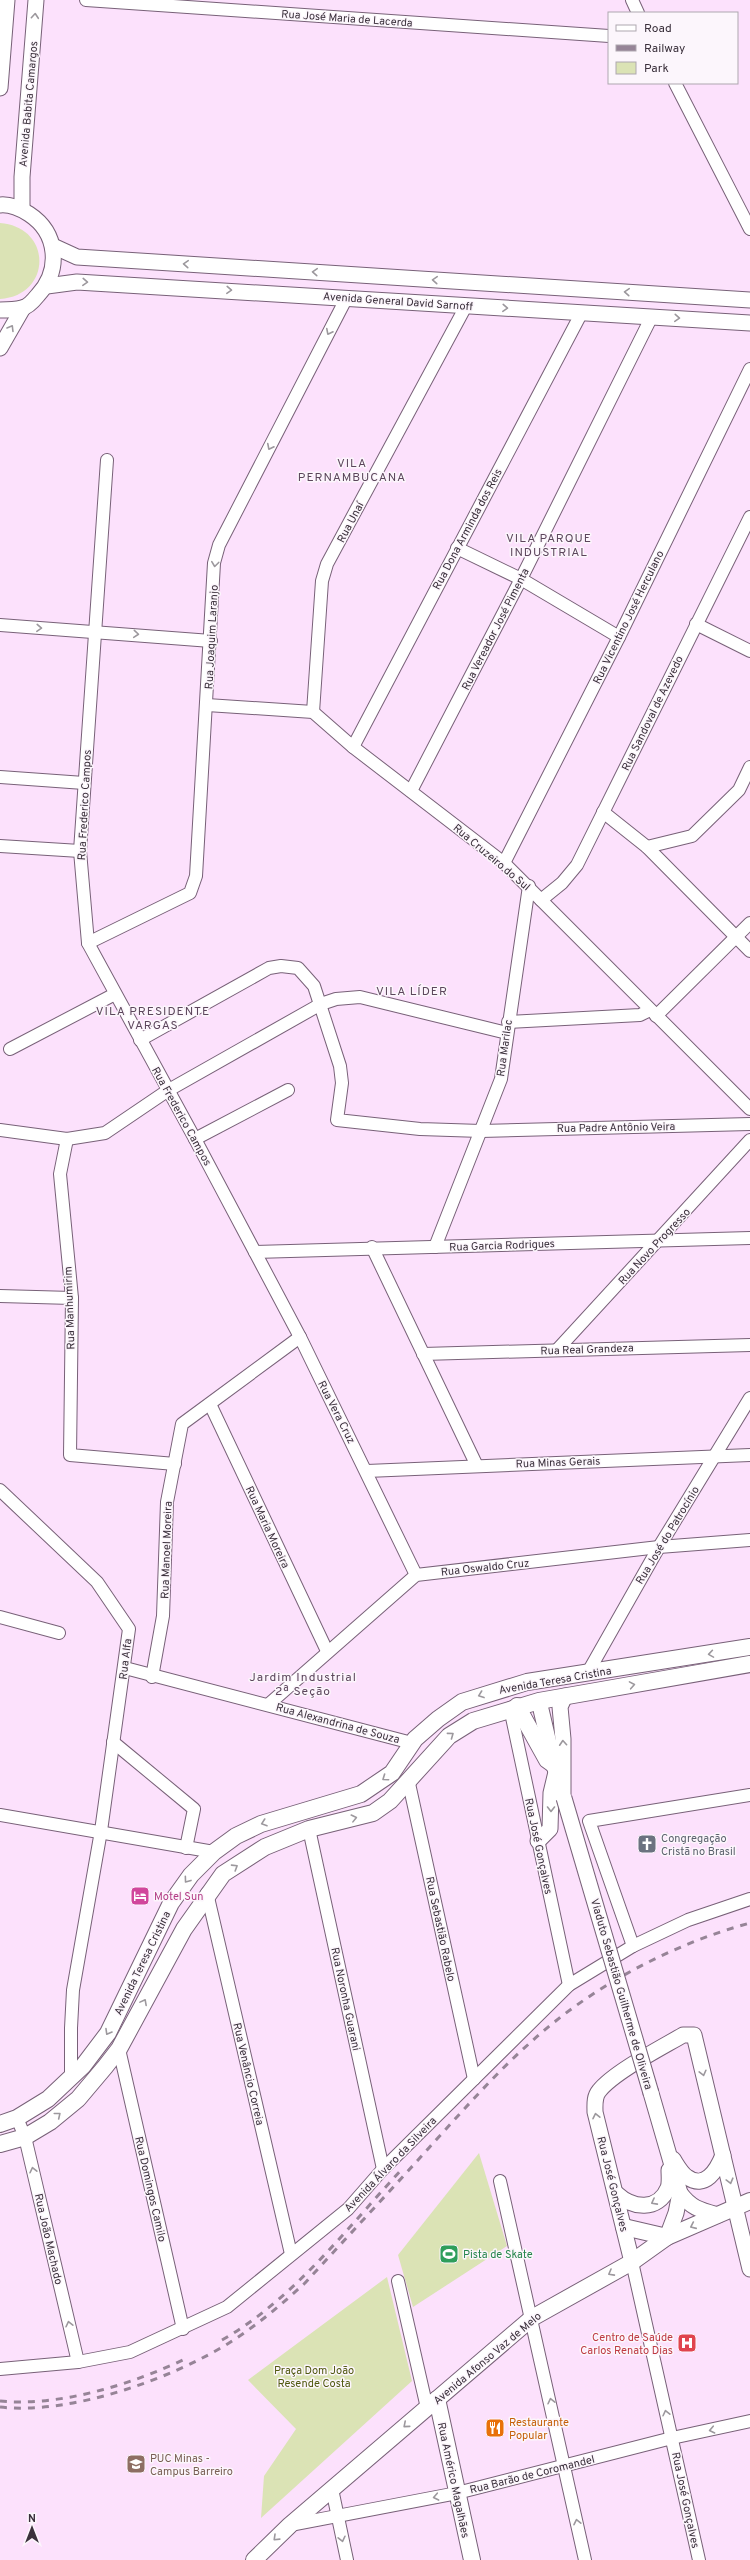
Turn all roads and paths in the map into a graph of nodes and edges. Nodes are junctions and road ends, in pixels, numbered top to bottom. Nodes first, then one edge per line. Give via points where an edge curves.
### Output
1 (7, 0) edge
2 (36, 0) edge
3 (86, 0) edge
4 (632, 0) edge
5 (638, 12) edge
6 (608, 36) edge
7 (676, 84) edge
8 (0, 88) edge
9 (0, 205) edge
10 (22, 209) junction
11 (750, 229) edge
12 (53, 246) junction
13 (47, 286) junction
14 (347, 297) junction
15 (750, 300) edge
16 (466, 306) junction
17 (23, 308) junction
18 (0, 310) edge
19 (582, 312) junction
20 (652, 316) junction
21 (750, 323) edge
22 (0, 348) edge
23 (750, 368) edge
24 (108, 460) dead end
25 (750, 516) edge
26 (457, 548) junction
27 (521, 579) junction
28 (696, 624) junction
29 (0, 625) edge
30 (97, 631) junction
31 (619, 637) junction
32 (211, 641) junction
33 (750, 651) edge
34 (208, 705) junction
35 (313, 712) junction
36 (353, 747) junction
37 (750, 767) edge
38 (0, 777) edge
39 (84, 783) junction
40 (411, 791) junction
41 (745, 792) edge
42 (603, 812) junction
43 (0, 846) edge
44 (647, 847) junction
45 (80, 851) junction
46 (504, 863) junction
47 (529, 886) junction
48 (541, 900) junction
49 (750, 923) edge
50 (737, 937) junction
51 (88, 944) junction
52 (750, 951) edge
53 (115, 994) junction
54 (320, 1004) junction
55 (653, 1013) junction
56 (507, 1028) junction
57 (140, 1040) junction
58 (10, 1049) dead end
59 (288, 1090) dead end
60 (167, 1091) junction
61 (750, 1109) edge
62 (750, 1124) edge
63 (0, 1130) edge
64 (481, 1131) junction
65 (67, 1139) junction
66 (195, 1139) junction
67 (750, 1140) edge
68 (750, 1238) edge
69 (659, 1241) junction
70 (372, 1247) junction
71 (435, 1247) junction
72 (255, 1252) junction
73 (0, 1296) edge
74 (72, 1298) junction
75 (300, 1337) junction
76 (750, 1345) edge
77 (557, 1350) junction
78 (423, 1354) junction
79 (750, 1398) edge
80 (210, 1404) junction
81 (750, 1455) edge
82 (715, 1456) junction
83 (175, 1464) junction
84 (477, 1466) junction
85 (367, 1471) junction
86 (0, 1490) edge
87 (750, 1540) edge
88 (659, 1547) junction
89 (416, 1575) junction
90 (0, 1617) edge
91 (59, 1633) dead end
92 (750, 1647) edge
93 (327, 1651) junction
94 (750, 1664) edge
95 (125, 1668) junction
96 (588, 1674) junction
97 (152, 1677) junction
98 (565, 1696) junction
99 (539, 1701) junction
100 (269, 1704) junction
101 (514, 1707) junction
102 (113, 1742) junction
103 (412, 1743) junction
104 (555, 1768) junction
105 (408, 1779) junction
106 (750, 1795) edge
107 (564, 1797) junction
108 (0, 1815) edge
109 (309, 1829) junction
110 (101, 1831) junction
111 (538, 1841) junction
112 (186, 1848) junction
113 (214, 1852) junction
114 (207, 1893) junction
115 (750, 1899) edge
116 (633, 1946) junction
117 (568, 1985) junction
118 (118, 2049) junction
119 (71, 2078) junction
120 (474, 2079) junction
121 (17, 2118) junction
122 (0, 2124) edge
123 (25, 2136) junction
124 (0, 2144) edge
125 (670, 2155) junction
126 (723, 2155) junction
127 (383, 2169) junction
128 (500, 2180) dead end
129 (680, 2193) junction
130 (616, 2194) junction
131 (743, 2204) edge
132 (718, 2215) junction
133 (624, 2227) junction
134 (667, 2237) junction
135 (291, 2254) junction
136 (632, 2262) junction
137 (750, 2268) edge
138 (398, 2281) dead end
139 (532, 2318) junction
140 (183, 2329) junction
141 (78, 2362) junction
142 (0, 2368) edge
143 (432, 2404) junction
144 (750, 2421) edge
145 (672, 2438) junction
146 (566, 2467) junction
147 (332, 2489) junction
148 (458, 2493) junction
149 (337, 2517) junction
150 (290, 2525) junction
151 (254, 2560) edge
152 (347, 2560) edge
153 (472, 2560) edge
154 (585, 2560) edge
155 (699, 2560) edge

1 - 8 street
10 -> 2 street, Avenida Babita Camargos via 22,177
3 - 6 street, Rua José Maria de Lacerda
4 - 5 street
7 - 11 street
9 - 10 street
10 - 12 street via 37,219 48,232
12 - 13 street via 54,267
15 -> 12 street via 78,257
13 -> 14 street, Avenida General David Sarnoff via 77,282
13 - 17 street
14 - 16 street, Avenida General David Sarnoff
14 -> 32 street, Rua Joaquim Laranjo via 219,545 214,562
16 -> 19 street, Avenida General David Sarnoff
16 - 35 street, Rua Unaí via 327,564 322,581
17 - 18 street
22 -> 17 street
19 - 20 street, Avenida General David Sarnoff
19 - 26 street, Rua Dona Arminda dos Reis
20 -> 21 street, Avenida General David Sarnoff
20 - 27 street, Rua Vereador José Pimenta
23 - 31 street, Rua Vicentino José Herculano
24 - 30 street, Rua Frederico Campos
25 - 28 street, Rua Sandoval de Azevedo
26 - 27 street
26 - 36 street, Rua Dona Arminda dos Reis
27 - 31 street
27 - 40 street, Rua Vereador José Pimenta
28 - 33 street
28 - 42 street, Rua Sandoval de Azevedo
29 -> 30 street
30 -> 32 street
30 - 39 street, Rua Frederico Campos
31 - 46 street, Rua Vicentino José Herculano
32 - 34 street, Rua Joaquim Laranjo
34 - 35 street
34 - 51 street, Rua Joaquim Laranjo via 196,876 190,893
35 - 36 street, Rua Cruzeiro do Sul
36 - 40 street, Rua Cruzeiro do Sul
37 - 41 street
38 - 39 street
39 - 45 street, Rua Frederico Campos
40 - 46 street, Rua Cruzeiro do Sul
41 - 44 street via 692,836
42 - 44 street
42 - 48 street, Rua Sandoval de Azevedo via 577,865 562,884
43 - 45 street
44 - 50 street
45 - 51 street, Rua Frederico Campos
46 - 47 street, Rua Cruzeiro do Sul
47 - 48 street, Rua Cruzeiro do Sul
47 - 56 street, Rua Marilac
48 - 55 street, Rua Cruzeiro do Sul
49 - 50 street
50 - 52 street
50 - 55 street
51 - 53 street, Rua Frederico Campos
53 - 57 street, Rua Frederico Campos
53 - 58 street
54 - 56 street via 336,999 360,997
54 - 57 street via 314,986 298,968 269,968
54 - 60 street
54 - 64 street, Rua Padre Antônio Veira via 340,1066 342,1083 336,1120 420,1129
55 - 56 street
55 - 61 street, Rua Cruzeiro do Sul
56 - 64 street, Rua Marilac via 500,1079
57 - 60 street, Rua Frederico Campos
59 - 66 street
60 - 65 street via 105,1133
60 - 66 street, Rua Frederico Campos
62 - 64 street, Rua Padre Antônio Veira
63 - 65 street
64 - 71 street, Rua Marilac
65 - 74 street, Rua Manhumirim via 60,1174
66 - 72 street, Rua Frederico Campos
67 - 69 street, Rua Novo Progresso
68 - 69 street, Rua Garcia Rodrigues
69 - 71 street, Rua Garcia Rodrigues
69 - 77 street, Rua Novo Progresso
70 - 71 street, Rua Garcia Rodrigues
70 - 72 street, Rua Garcia Rodrigues
70 - 78 street
72 - 75 street, Rua Vera Cruz
73 - 74 street
74 - 83 street, Rua Manhumirim via 70,1455
75 - 80 street
75 - 85 street, Rua Vera Cruz
76 - 77 street, Rua Real Grandeza
77 - 78 street, Rua Real Grandeza
78 - 84 street
79 - 82 street, Rua José do Patrocínio
80 - 83 street, Rua Manoel Moreira via 182,1424
80 - 93 street, Rua Maria Moreira
81 - 82 street, Rua Minas Gerais
82 - 84 street, Rua Minas Gerais
82 - 88 street, Rua José do Patrocínio
83 - 97 street, Rua Manoel Moreira via 167,1502 163,1616
84 - 85 street, Rua Minas Gerais
85 - 89 street, Rua Vera Cruz
86 - 95 street, Rua Alfa via 97,1582 129,1629
87 - 88 street, Rua Oswaldo Cruz
88 - 89 street, Rua Oswaldo Cruz
88 - 96 street, Rua José do Patrocínio
89 - 93 street
90 - 91 street
92 -> 96 main road, Avenida Teresa Cristina
93 - 100 street
98 -> 94 main road, Avenida Teresa Cristina
95 - 97 street, Rua Alexandrina de Souza
95 - 102 street, Rua Alfa
96 - 99 main road via 578,1683 545,1692
96 -> 103 main road, Avenida Teresa Cristina via 527,1682 462,1702 438,1719
97 - 100 street, Rua Alexandrina de Souza
98 - 99 main road, Avenida Teresa Cristina
107 -> 98 street, Viaduto Sebastião Guilherme de Oliveira via 564,1746 560,1707
99 - 101 main road, Avenida Teresa Cristina
99 - 104 street, Viaduto Sebastião Guilherme de Oliveira
100 - 103 street, Rua Alexandrina de Souza
101 - 104 main road via 547,1760
105 -> 101 main road, Avenida Teresa Cristina via 449,1736 473,1721
101 - 111 street, Rua José Gonçalves
102 - 110 street, Rua Alfa
102 - 112 street via 194,1809
103 -> 113 main road, Avenida Teresa Cristina via 392,1773 361,1794 261,1824 236,1836
104 - 107 street, Viaduto Sebastião Guilherme de Oliveira
104 -> 111 street via 550,1829
109 -> 105 main road, Avenida Teresa Cristina via 373,1813 390,1801
105 - 120 street, Rua Sebastião Rabelo
106 - 116 street via 589,1821
107 - 125 street, Viaduto Sebastião Guilherme de Oliveira, bridge
108 - 110 street
114 -> 109 main road, Avenida Teresa Cristina via 223,1874 265,1847
109 - 127 street, Rua Noronha Guarani
110 - 112 street
110 - 119 street, Rua Alfa via 73,1990 70,2028
111 - 117 street, Rua José Gonçalves
112 - 113 street
113 -> 119 main road, Avenida Teresa Cristina via 191,1875 171,1903 108,2033
118 -> 114 main road, Avenida Teresa Cristina via 184,1929
114 - 135 street, Rua Venâncio Correia
115 - 116 street, Avenida Álvaro da Silveira via 688,1920
116 - 117 street, Avenida Álvaro da Silveira
117 - 120 street, Avenida Álvaro da Silveira
123 -> 118 main road, Avenida Teresa Cristina via 50,2122 78,2099
118 - 140 street, Rua Domingos Camilo
119 - 121 main road, Avenida Teresa Cristina via 48,2099
120 - 127 street, Avenida Álvaro da Silveira
121 - 122 main road, Avenida Teresa Cristina
121 - 123 street, Rua João Machado
123 - 124 main road, Avenida Teresa Cristina
141 -> 123 street, Rua João Machado
125 - 126 street via 687,2177 698,2181 710,2178 717,2170
125 - 129 street, Viaduto Sebastião Guilherme de Oliveira
125 -> 130 street via 668,2187 662,2198 651,2205 638,2206 626,2203
130 -> 126 street, Rua José Gonçalves via 595,2112 598,2092 609,2081 683,2035 694,2035
126 -> 131 street, Rua José Gonçalves
127 - 135 street, Avenida Álvaro da Silveira via 348,2209
128 - 139 street
129 - 132 street, Viaduto Sebastião Guilherme de Oliveira via 688,2205
129 - 134 street, Viaduto Sebastião Guilherme de Oliveira via 676,2214
130 - 133 street, Rua José Gonçalves
131 - 132 main road, Avenida Afonso Vaz de Melo
131 - 137 street, Rua José Gonçalves
132 -> 134 main road, Avenida Afonso Vaz de Melo
133 - 134 main road
133 - 136 street, Rua José Gonçalves
134 - 136 main road, Avenida Afonso Vaz de Melo
135 - 140 street, Avenida Álvaro da Silveira via 227,2307
136 -> 139 main road, Avenida Afonso Vaz de Melo
145 -> 136 street, Rua José Gonçalves
138 - 143 street, Rua Américo Magalhães
139 - 143 main road, Avenida Afonso Vaz de Melo
146 -> 139 street
140 - 141 street, Avenida Álvaro da Silveira via 130,2352
141 - 142 street, Avenida Álvaro da Silveira
143 -> 147 main road, Avenida Afonso Vaz de Melo
143 - 148 main road, Rua Américo Magalhães
144 -> 145 street, Rua Barão de Coromandel
145 - 146 street, Rua Barão de Coromandel
145 - 155 street, Rua José Gonçalves
146 - 148 street, Rua Barão de Coromandel
154 -> 146 street
147 - 149 street
147 - 150 main road, Avenida Afonso Vaz de Melo
148 -> 149 street, Rua Barão de Coromandel
148 - 153 main road, Rua Américo Magalhães
149 - 150 street, Rua Barão de Coromandel
149 -> 152 street
150 -> 151 main road, Avenida Afonso Vaz de Melo

